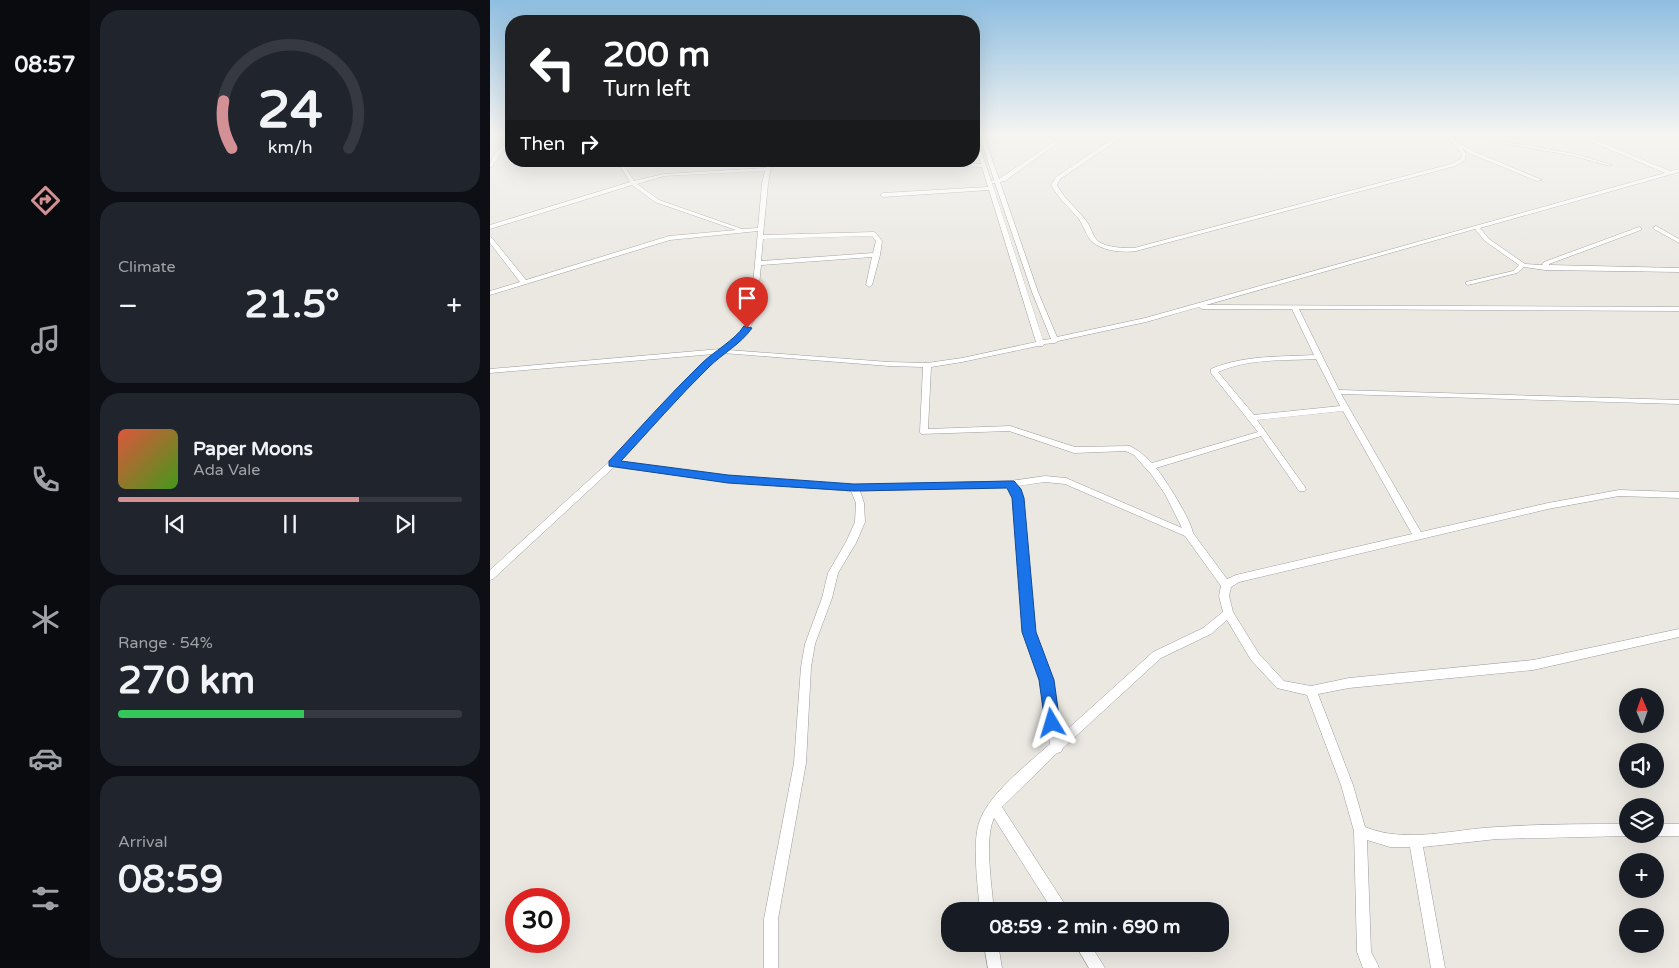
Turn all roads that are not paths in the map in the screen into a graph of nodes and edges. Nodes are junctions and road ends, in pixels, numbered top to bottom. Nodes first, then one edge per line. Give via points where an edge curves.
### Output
1 (631, 179) edge
2 (648, 179) edge
3 (767, 179) edge
4 (988, 179) edge
5 (1004, 179) edge
6 (1057, 179) edge
7 (1400, 179) edge
8 (1645, 179) edge
9 (998, 182) junction
10 (633, 183) junction
11 (990, 185) junction
12 (883, 195) dead end
13 (490, 227) edge
14 (1477, 228) junction
15 (1656, 228) dead end
16 (761, 229) junction
17 (1639, 229) dead end
18 (744, 231) junction
19 (760, 237) junction
20 (490, 239) edge
21 (1679, 241) edge
22 (877, 255) junction
23 (759, 263) junction
24 (1523, 265) junction
25 (1545, 268) junction
26 (1679, 270) edge
27 (524, 282) junction
28 (1468, 283) dead end
29 (869, 285) dead end
30 (490, 293) edge
31 (1190, 307) junction
32 (1295, 308) junction
33 (1679, 309) edge
34 (1055, 341) junction
35 (1042, 345) junction
36 (719, 351) junction
37 (1319, 357) junction
38 (927, 365) junction
39 (490, 371) edge
40 (1336, 392) junction
41 (1679, 402) edge
42 (1345, 408) junction
43 (1252, 418) junction
44 (1263, 433) junction
45 (613, 464) junction
46 (1151, 466) junction
47 (1010, 484) junction
48 (854, 488) junction
49 (1302, 489) dead end
50 (1679, 495) edge
51 (1188, 534) junction
52 (1418, 536) junction
53 (490, 576) edge
54 (1226, 585) junction
55 (1228, 613) junction
56 (1679, 633) edge
57 (1311, 691) junction
58 (1057, 748) junction
59 (994, 806) junction
60 (1619, 830) edge
61 (1664, 830) edge
62 (1679, 830) edge
63 (1360, 831) junction
64 (1415, 840) junction
65 (986, 902) edge
66 (1055, 902) edge
67 (992, 952) edge
68 (1087, 952) edge
69 (771, 968) edge
70 (995, 968) edge
71 (1098, 968) edge
72 (1372, 968) edge
73 (1438, 968) edge

1 - 10 street
2 - 10 street
3 - 16 street
4 - 11 street
5 - 9 street
6 - 7 street via 1054,185 1060,198 1086,225 1089,235 1097,243 1134,250
8 - 14 street
9 - 11 street
9 - 34 street
10 - 13 street
10 - 18 street via 657,201
11 - 12 street
11 - 35 street
14 - 24 street via 1487,240
14 - 31 street
15 - 21 street
16 - 18 street
16 - 19 street
17 - 25 street via 1559,256 1546,263
18 - 27 street via 669,238
19 - 22 street via 874,234 879,241
19 - 23 street
20 - 27 street
22 - 23 street
22 - 29 street
23 - 36 street via 753,317 742,336
24 - 25 street
24 - 28 street via 1515,272
25 - 26 street
27 - 30 street
31 - 32 street
31 - 34 street
32 - 33 street
32 - 37 street
34 - 35 street
35 - 38 street
36 - 38 street
36 - 39 street
36 - 45 street
37 - 40 street
37 - 43 street via 1260,360 1231,364 1214,371
38 - 46 street via 924,432 1010,428 1074,450 1127,448
40 - 41 street
40 - 42 street
42 - 43 street
42 - 52 street
43 - 44 street
44 - 46 street
44 - 49 street
45 - 48 street via 728,479
45 - 53 street
46 - 51 street
47 - 48 street
47 - 51 street via 1045,479 1066,481
47 - 58 street via 1016,489 1018,498 1029,632 1047,680
48 - 69 street via 860,503 860,522 852,543 833,573 810,644 806,667 800,763 771,920
50 - 52 street via 1619,493
51 - 54 street
52 - 54 street via 1236,579
54 - 55 street via 1224,596
55 - 57 street via 1256,657 1281,685
55 - 58 street via 1207,631 1157,655
56 - 57 street via 1533,665 1349,683
57 - 63 street via 1347,786
58 - 59 street
59 - 65 street via 985,822 982,840
59 - 66 street
60 - 64 street via 1495,833
61 - 62 street
63 - 64 street via 1372,838
63 - 72 street via 1364,952 1368,966
64 - 73 street
67 - 70 street
68 - 71 street

